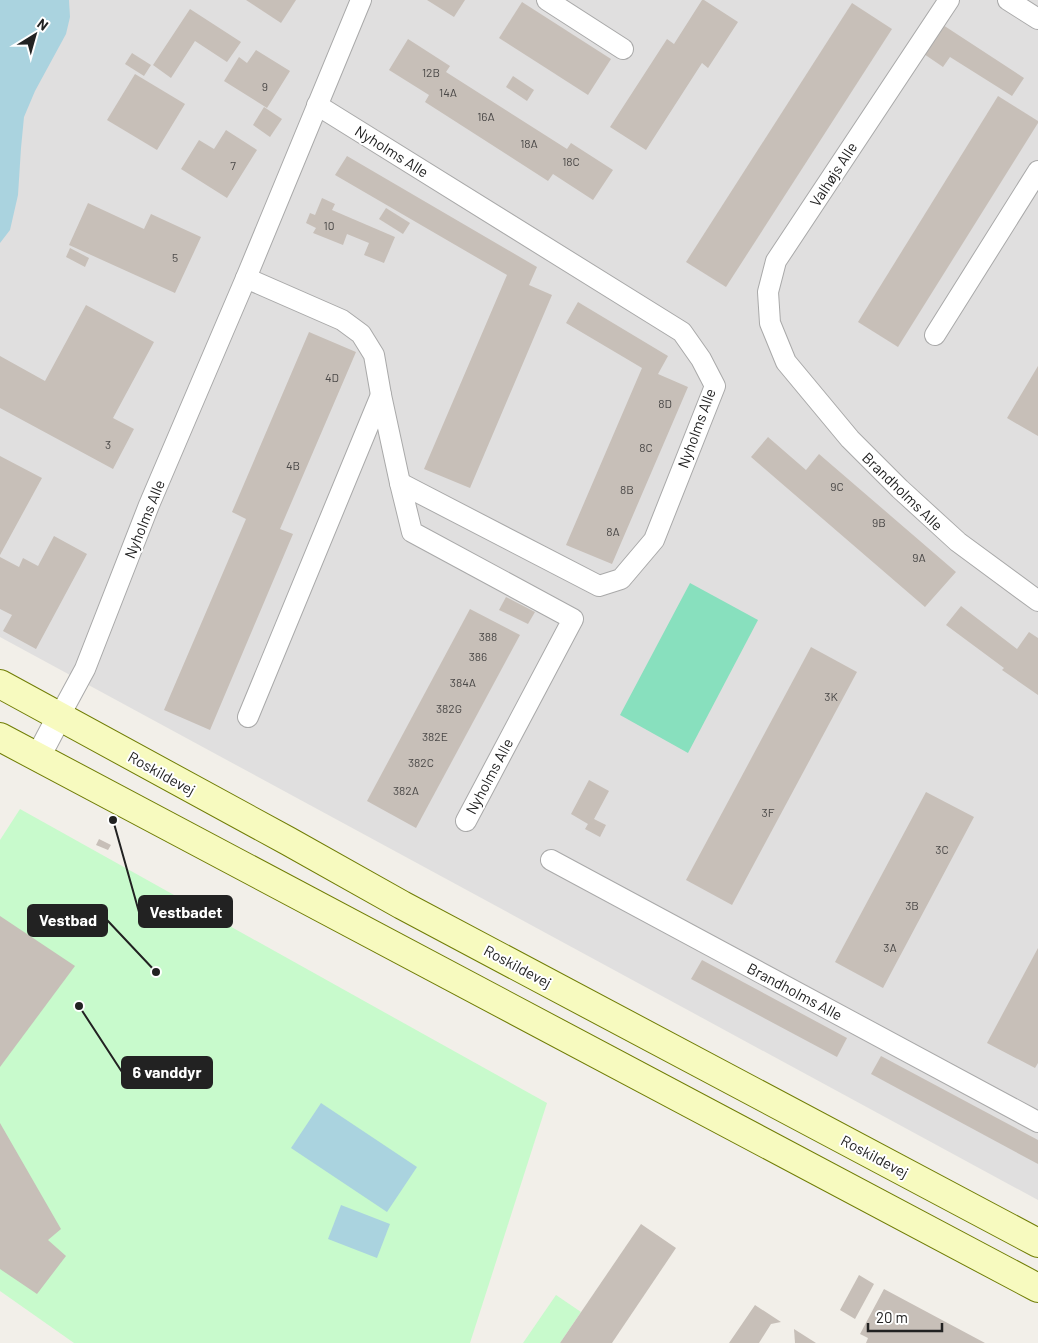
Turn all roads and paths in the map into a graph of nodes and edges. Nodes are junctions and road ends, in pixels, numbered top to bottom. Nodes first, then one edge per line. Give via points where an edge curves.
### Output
1 (361, 0) edge
2 (547, 0) edge
3 (949, 0) edge
4 (1008, 0) edge
5 (1038, 19) edge
6 (623, 49) dead end
7 (317, 105) junction
8 (1038, 171) edge
9 (246, 278) junction
10 (935, 335) dead end
11 (786, 362) joint
12 (381, 395) junction
13 (400, 483) junction
14 (1038, 601) edge
15 (0, 684) edge
16 (60, 717) junction
17 (248, 717) dead end
18 (0, 738) edge
19 (38, 757) junction
20 (466, 821) dead end
21 (551, 860) dead end
22 (1038, 1122) edge
23 (1038, 1243) edge
24 (1038, 1288) edge

1 - 7 street, Nyholms Alle
2 - 6 street
3 - 11 street, Valhøjs Alle via 776,260 768,292 770,323
4 - 5 street
7 - 9 street, Nyholms Alle
7 - 13 street, Nyholms Alle via 682,332 715,386 654,540 621,579 606,584 599,586
8 - 10 street
9 - 12 street, Nyholms Alle via 342,320 361,334 374,355
9 - 16 street, Nyholms Alle via 149,505 91,654
11 - 14 street, Brandholms Alle via 850,439 900,489 958,542
12 - 13 street, Nyholms Alle
12 - 17 street
13 - 20 street, Nyholms Alle via 412,532 572,619
15 - 16 main road, Roskildevej
16 - 19 street, Nyholms Alle
16 - 23 main road, Roskildevej via 402,905
18 - 19 main road
19 - 24 main road
21 - 22 street, Brandholms Alle

